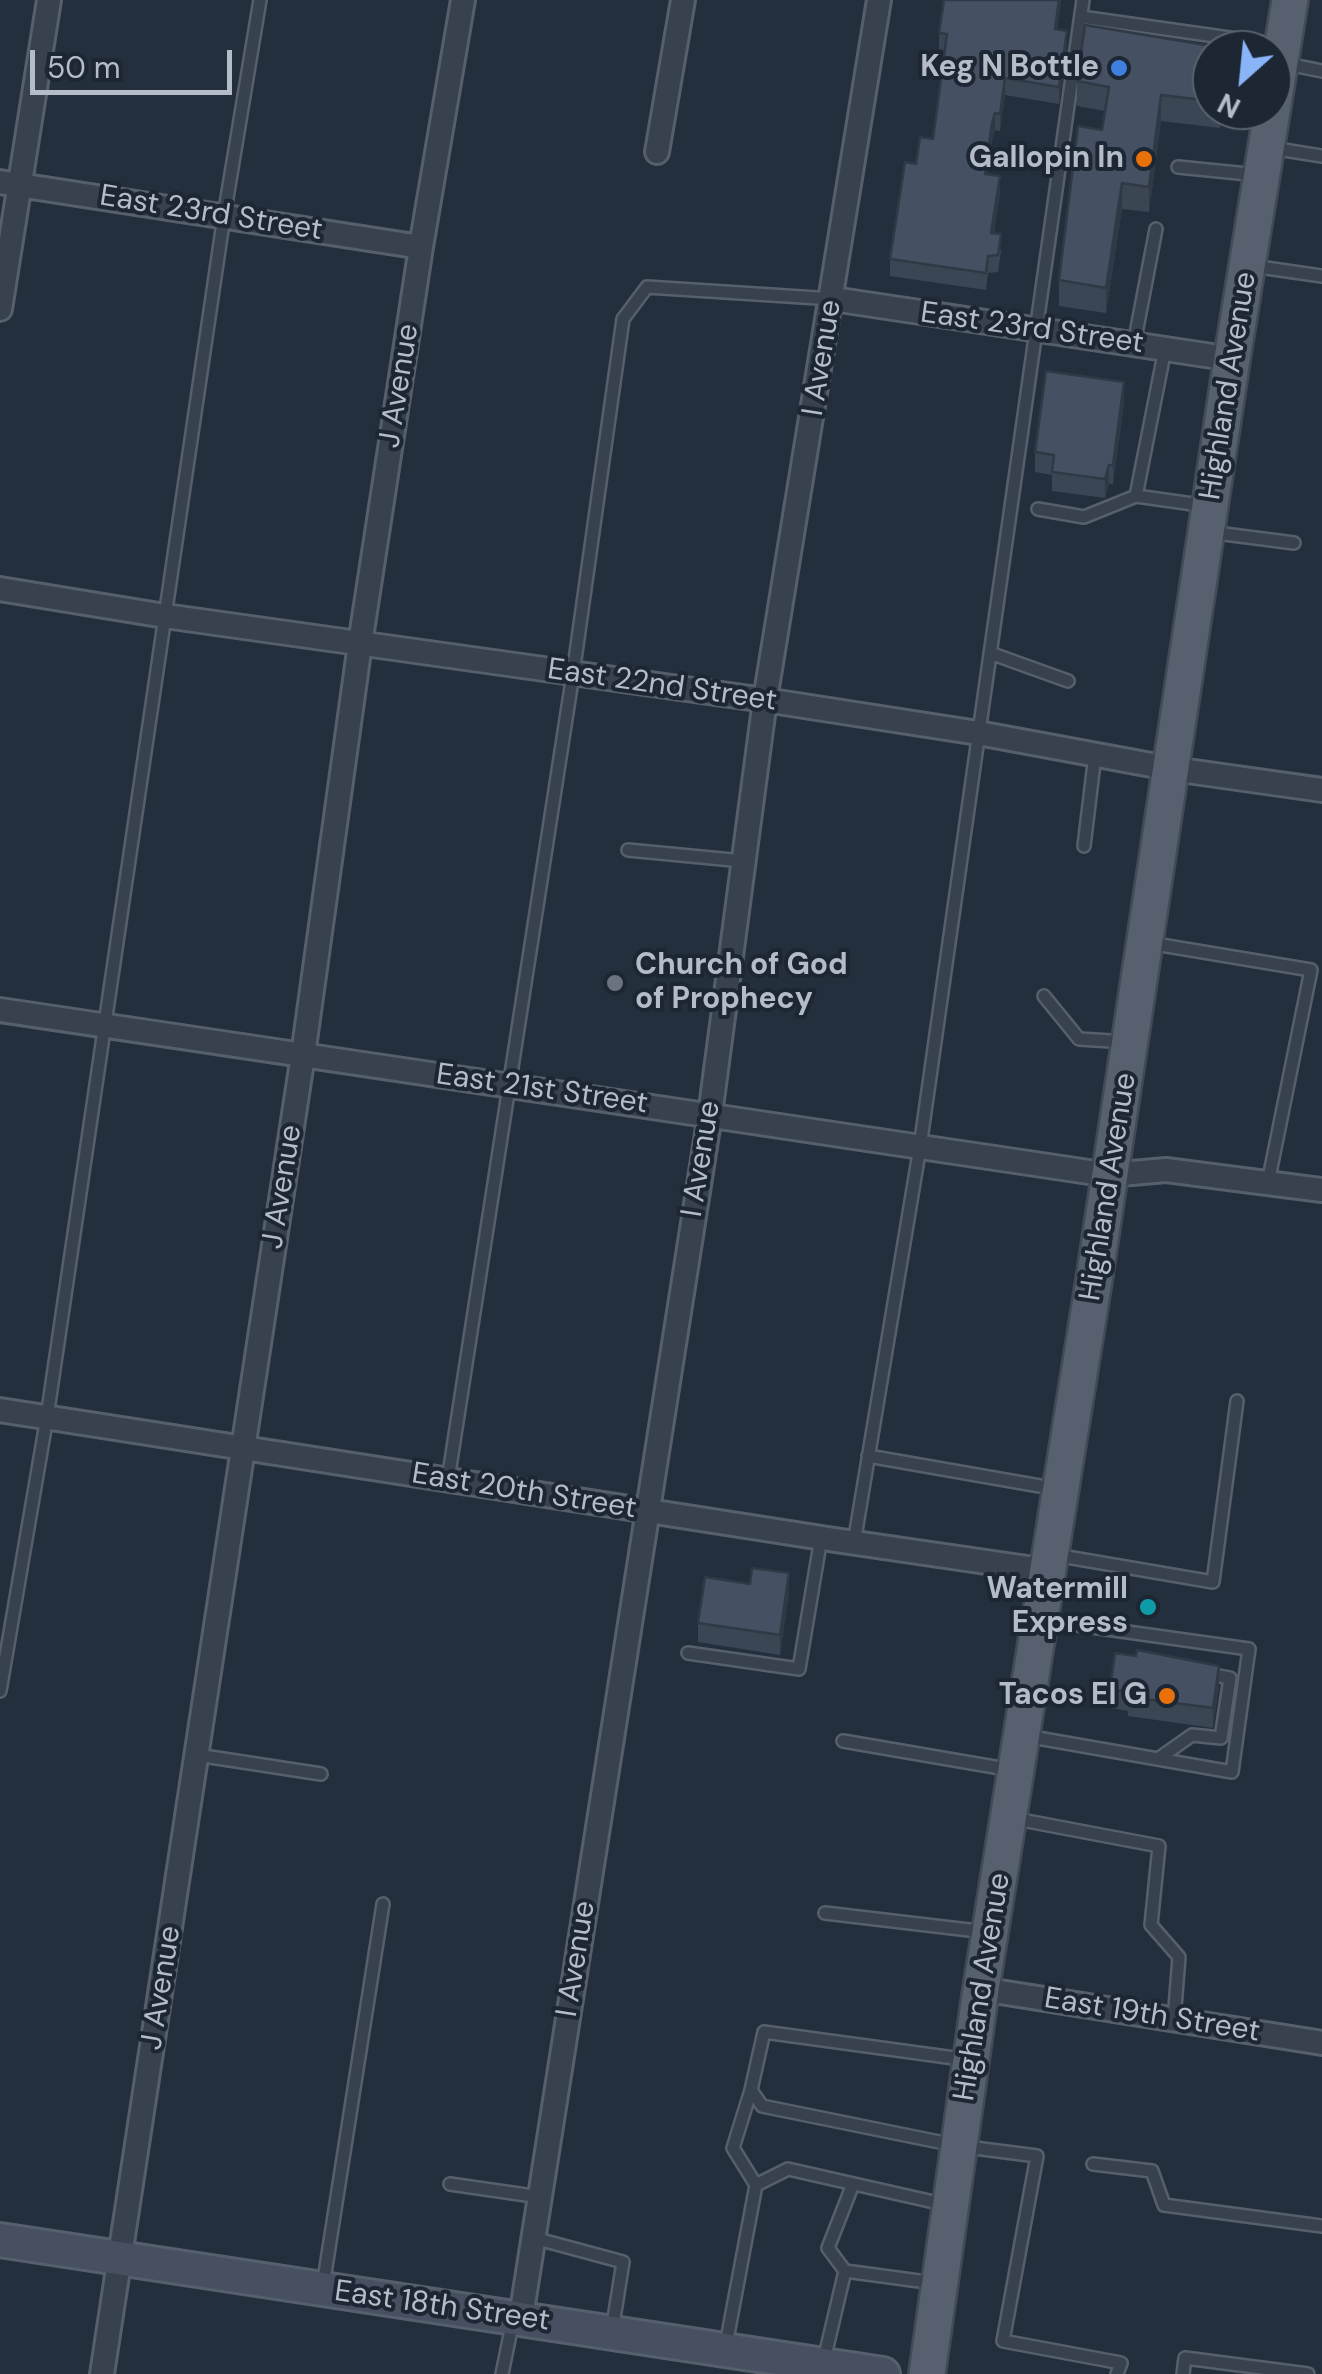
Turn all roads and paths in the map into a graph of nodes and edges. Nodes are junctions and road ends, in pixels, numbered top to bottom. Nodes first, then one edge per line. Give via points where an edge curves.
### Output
1 (50, 0) edge
2 (260, 0) edge
3 (463, 0) edge
4 (683, 0) edge
5 (879, 0) edge
6 (1083, 0) edge
7 (1290, 0) edge
8 (1081, 17) junction
9 (1286, 30) edge
10 (1192, 37) edge
11 (1292, 58) edge
12 (1322, 70) edge
13 (1269, 130) edge
14 (657, 152) dead end
15 (1322, 156) edge
16 (1264, 162) junction
17 (1178, 168) dead end
18 (11, 183) edge
19 (224, 216) junction
20 (1156, 229) dead end
21 (421, 247) junction
22 (1248, 265) junction
23 (1322, 276) edge
24 (832, 299) junction
25 (0, 309) edge
26 (1038, 330) junction
27 (1134, 344) junction
28 (1165, 349) junction
29 (1232, 359) junction
30 (1136, 496) junction
31 (1038, 509) dead end
32 (1209, 519) junction
33 (1294, 543) dead end
34 (0, 589) edge
35 (165, 616) junction
36 (360, 644) junction
37 (990, 654) junction
38 (573, 674) junction
39 (1068, 680) dead end
40 (765, 700) junction
41 (978, 733) junction
42 (1096, 755) junction
43 (1173, 769) junction
44 (1322, 790) edge
45 (1084, 846) dead end
46 (628, 850) dead end
47 (743, 862) junction
48 (1147, 942) junction
49 (1044, 996) dead end
50 (0, 1010) edge
51 (105, 1025) junction
52 (1131, 1043) junction
53 (303, 1055) junction
54 (510, 1086) junction
55 (710, 1116) junction
56 (920, 1147) junction
57 (1109, 1176) junction
58 (1268, 1183) junction
59 (1322, 1190) edge
60 (1236, 1401) dead end
61 (0, 1410) edge
62 (47, 1417) junction
63 (244, 1449) junction
64 (868, 1456) junction
65 (448, 1480) junction
66 (1061, 1490) junction
67 (646, 1510) junction
68 (822, 1538) junction
69 (854, 1543) junction
70 (1050, 1563) junction
71 (1040, 1620) junction
72 (1142, 1634) junction
73 (1152, 1650) edge
74 (688, 1653) dead end
75 (1196, 1671) edge
76 (0, 1691) edge
77 (1022, 1735) junction
78 (843, 1741) dead end
79 (197, 1755) junction
80 (1158, 1760) junction
81 (1016, 1770) junction
82 (320, 1774) dead end
83 (1009, 1818) junction
84 (382, 1904) dead end
85 (825, 1913) dead end
86 (990, 1932) junction
87 (982, 1989) junction
88 (1174, 2020) junction
89 (1322, 2043) edge
90 (971, 2060) junction
91 (751, 2090) junction
92 (959, 2146) junction
93 (1094, 2164) dead end
94 (450, 2184) dead end
95 (852, 2184) junction
96 (756, 2186) junction
97 (540, 2198) junction
98 (951, 2206) junction
99 (1322, 2226) edge
100 (534, 2238) junction
101 (0, 2240) edge
102 (121, 2259) junction
103 (845, 2271) junction
104 (940, 2284) junction
105 (322, 2290) junction
106 (517, 2317) junction
107 (612, 2332) junction
108 (725, 2349) junction
109 (800, 2366) edge
110 (102, 2374) edge
111 (502, 2374) edge
112 (883, 2374) edge
113 (926, 2374) edge
114 (1117, 2374) edge
115 (1182, 2374) edge
116 (1308, 2374) edge

1 - 18 street
2 - 19 lane
3 - 21 street, J Avenue
4 - 14 street
5 - 24 street, I Avenue
6 - 8 lane
7 - 9 main road, Highland Avenue
8 - 10 lane
8 - 26 lane
11 - 12 lane
13 - 16 main road, Highland Avenue
15 - 16 lane
16 - 17 lane
16 - 22 main road, Highland Avenue
18 - 19 street, East 23rd Street
18 - 25 street
19 - 21 street, East 23rd Street
19 - 35 lane
20 - 27 lane
21 - 36 street, J Avenue
22 - 23 lane
22 - 29 main road, Highland Avenue
24 - 26 street, East 23rd Street
24 - 38 lane via 647,287 632,303 623,319
24 - 40 street, I Avenue
26 - 27 street, East 23rd Street
26 - 37 lane
27 - 28 street, East 23rd Street
28 - 29 street, East 23rd Street
28 - 30 lane
29 - 32 main road, Highland Avenue
30 - 31 lane via 1084,517
30 - 32 lane
32 - 33 lane
32 - 43 main road, Highland Avenue
34 - 35 street, East 22nd Street
35 - 36 street, East 22nd Street
35 - 51 lane
36 - 38 street, East 22nd Street
36 - 53 street, J Avenue
37 - 39 lane
37 - 41 lane
38 - 40 street, East 22nd Street
38 - 54 lane
40 - 41 street, East 22nd Street
40 - 47 street, I Avenue
41 - 42 street, East 22nd Street
41 - 56 lane
42 - 43 street, East 22nd Street
42 - 45 lane
43 - 44 street, East 22nd Street
43 - 48 main road, Highland Avenue
46 - 47 lane
47 - 55 street, I Avenue
48 - 52 main road, Highland Avenue
48 - 58 lane via 1310,970
49 - 52 lane via 1079,1039
50 - 51 street, East 21st Street
51 - 53 street, East 21st Street
51 - 62 lane
52 - 57 main road, Highland Avenue
53 - 54 street, East 21st Street
53 - 63 street, J Avenue
54 - 55 street, East 21st Street
54 - 65 lane
55 - 56 street, East 21st Street
55 - 67 street, I Avenue
56 - 57 street, East 21st Street
56 - 64 lane
57 - 58 street, East 21st Street via 1166,1170
57 - 66 main road, Highland Avenue
58 - 59 street, East 21st Street
60 - 70 lane via 1213,1582
61 - 62 street, East 20th Street
62 - 63 street, East 20th Street
62 - 76 lane
63 - 65 street, East 20th Street
63 - 79 street, J Avenue
64 - 66 lane
64 - 69 lane
65 - 67 street, East 20th Street
66 - 70 main road, Highland Avenue
67 - 68 street, East 20th Street
67 - 97 street, I Avenue
68 - 69 street, East 20th Street
68 - 74 lane via 799,1669
69 - 70 street, East 20th Street
70 - 71 main road, Highland Avenue
71 - 72 lane
71 - 77 main road, Highland Avenue
72 - 73 lane
72 - 80 lane via 1249,1649 1232,1772
75 - 80 lane via 1230,1678 1221,1738 1192,1735
77 - 80 lane
77 - 81 main road, Highland Avenue
78 - 81 lane
79 - 82 lane
79 - 102 street, J Avenue
81 - 83 main road, Highland Avenue
83 - 86 main road, Highland Avenue
83 - 88 lane via 1159,1846 1151,1924 1180,1957
84 - 105 lane
85 - 86 lane
86 - 87 main road, Highland Avenue
87 - 88 street, East 19th Street
87 - 90 main road, Highland Avenue
88 - 89 street, East 19th Street
90 - 91 lane via 764,2032
90 - 92 main road, Highland Avenue
91 - 92 lane via 762,2106
91 - 96 lane via 733,2148
92 - 98 main road, Highland Avenue
92 - 114 lane via 1037,2156 1002,2341 1121,2363
93 - 99 lane via 1152,2171 1164,2205
94 - 97 lane
95 - 96 lane via 788,2169
95 - 98 lane
95 - 103 lane via 828,2248
96 - 108 lane
97 - 100 street, I Avenue
98 - 104 main road, Highland Avenue
100 - 106 street, I Avenue
100 - 107 lane via 623,2262
101 - 102 main road, East 18th Street
102 - 105 main road, East 18th Street
102 - 110 street, J Avenue
103 - 104 lane
103 - 109 lane
104 - 113 main road, Highland Avenue
105 - 106 main road, East 18th Street
106 - 107 main road, East 18th Street
106 - 111 lane
107 - 108 main road, East 18th Street
108 - 109 main road, East 18th Street
109 - 112 main road, East 18th Street
115 - 116 lane via 1185,2358

